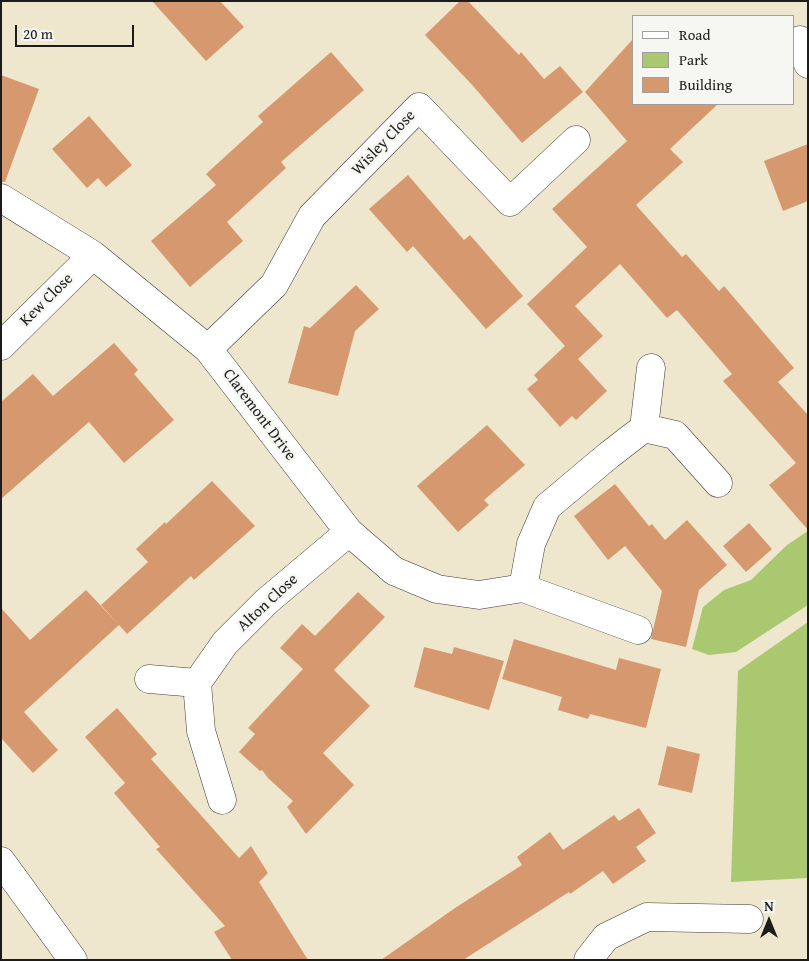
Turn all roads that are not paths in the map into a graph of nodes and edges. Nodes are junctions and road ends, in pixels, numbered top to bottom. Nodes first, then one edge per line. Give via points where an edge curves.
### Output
1 (576, 140) dead end
2 (1, 198) edge
3 (93, 255) junction
4 (1, 346) edge
5 (208, 348) junction
6 (652, 368) dead end
7 (644, 428) junction
8 (718, 483) dead end
9 (349, 532) junction
10 (523, 588) junction
11 (638, 630) dead end
12 (149, 679) dead end
13 (197, 683) junction
14 (222, 800) dead end
15 (1, 861) edge
16 (748, 919) dead end
17 (73, 960) edge
18 (588, 960) edge

1 - 5 street, Wisley Close via 510,202 419,107 312,216 274,286
2 - 3 street, Claremont Drive
3 - 4 street, Kew Close
3 - 5 street, Claremont Drive
5 - 9 street, Claremont Drive
6 - 7 street
7 - 8 street via 675,435
7 - 10 street via 548,506 532,544
9 - 10 street, Claremont Drive via 394,571 437,589 479,596
9 - 13 street, Alton Close via 267,601 225,643
10 - 11 street
12 - 13 street
13 - 14 street via 201,731
15 - 17 street
16 - 18 street via 647,917 606,937

